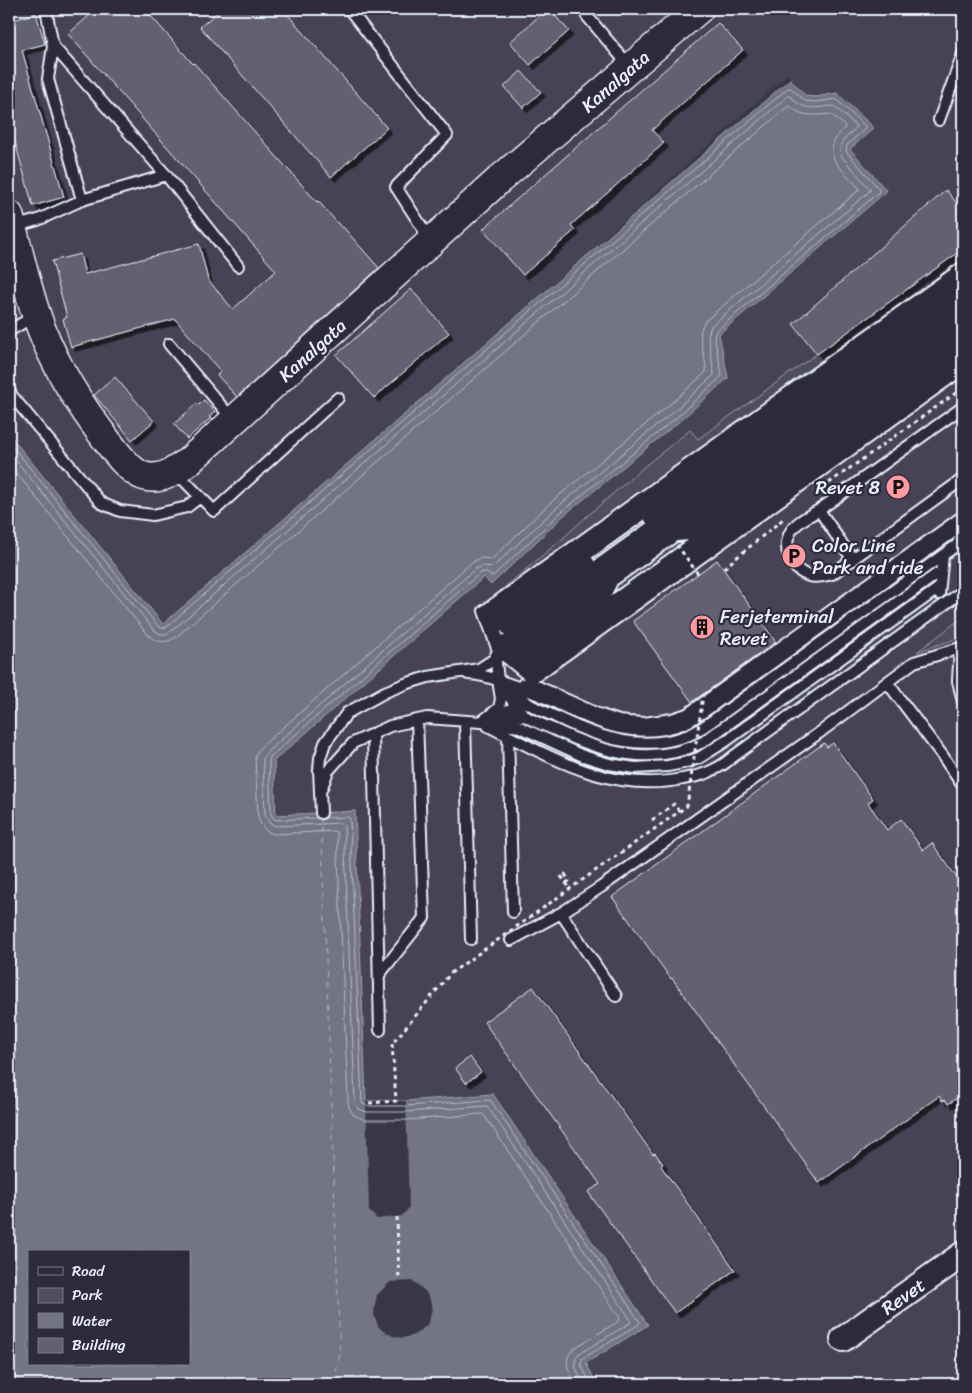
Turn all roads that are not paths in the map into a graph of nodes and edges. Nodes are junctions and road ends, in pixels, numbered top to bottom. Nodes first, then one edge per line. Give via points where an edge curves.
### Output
1 (46, 9) edge
2 (348, 9) edge
3 (583, 9) edge
4 (699, 9) edge
5 (53, 46) junction
6 (963, 54) edge
7 (631, 68) junction
8 (940, 120) dead end
9 (166, 175) junction
10 (82, 200) junction
11 (10, 221) edge
12 (432, 241) junction
13 (238, 266) dead end
14 (963, 267) edge
15 (963, 276) edge
16 (963, 285) edge
17 (963, 294) edge
18 (963, 303) edge
19 (963, 312) edge
20 (37, 314) junction
21 (963, 320) edge
22 (963, 330) edge
23 (9, 331) edge
24 (963, 338) edge
25 (169, 344) dead end
26 (963, 349) edge
27 (963, 359) edge
28 (963, 369) edge
29 (9, 390) edge
30 (338, 398) dead end
31 (963, 407) edge
32 (233, 421) junction
33 (175, 471) junction
34 (963, 479) edge
35 (200, 497) junction
36 (818, 510) junction
37 (963, 516) edge
38 (963, 525) edge
39 (962, 538) edge
40 (679, 543) junction
41 (853, 560) junction
42 (941, 571) junction
43 (612, 581) junction
44 (963, 591) edge
45 (622, 594) junction
46 (605, 595) junction
47 (962, 647) edge
48 (498, 651) junction
49 (447, 674) junction
50 (498, 680) junction
51 (887, 682) junction
52 (963, 702) edge
53 (518, 712) junction
54 (417, 720) junction
55 (465, 721) junction
56 (481, 722) junction
57 (373, 734) junction
58 (963, 786) edge
59 (514, 912) dead end
60 (561, 913) junction
61 (471, 939) dead end
62 (511, 940) dead end
63 (378, 976) junction
64 (616, 996) dead end
65 (380, 1030) dead end
66 (963, 1254) edge
67 (843, 1339) dead end

1 - 5 lane
2 - 12 lane via 447,135 396,187
3 - 7 lane
4 - 7 main road, Kanalgata
5 - 9 lane
5 - 10 lane via 48,79
6 - 8 lane
7 - 12 main road, Kanalgata
9 - 10 lane
9 - 13 lane
10 - 11 lane via 38,220
11 - 20 main road, Kanalgata
12 - 32 main road, Kanalgata
14 - 48 lane via 484,611
15 - 48 lane via 488,617
16 - 48 lane via 492,623
17 - 48 lane via 496,629
18 - 48 lane via 501,634
19 - 48 lane via 505,640
20 - 23 lane
20 - 33 main road, Kanalgata via 61,371 83,408 116,452 135,472 147,477
21 - 48 lane
22 - 40 lane
24 - 40 lane
25 - 32 lane
26 - 40 lane
27 - 48 lane via 527,672
28 - 48 lane via 532,679
29 - 35 lane via 101,502 120,511 153,515 187,507
30 - 35 lane via 214,510
31 - 36 lane
32 - 33 main road, Kanalgata
33 - 35 lane
34 - 41 lane
36 - 41 lane
36 - 41 lane via 791,531 787,543 789,558 808,576 820,577 832,574
37 - 50 lane via 682,716 644,723 619,721 539,687
38 - 53 lane via 685,723 644,730
39 - 42 lane
39 - 53 lane via 953,540 687,729 644,737 616,734
40 - 43 lane
40 - 45 lane
42 - 53 lane via 690,735 644,743 615,740
42 - 53 lane via 694,746 645,755 612,752 587,745
42 - 53 lane via 726,742 698,758 646,768 610,764 583,756
43 - 46 lane
43 - 48 lane via 513,652
44 - 53 lane via 734,756 702,775 644,783 588,773 579,769
45 - 46 lane
45 - 48 lane via 522,665
46 - 48 lane via 518,658
47 - 51 lane via 914,662
47 - 52 lane via 958,681
48 - 49 lane via 493,660 479,669
48 - 50 lane
49 - 50 lane via 478,674
49 - 57 lane via 398,686 348,713 325,743 320,758 321,813 321,790 328,771 353,743
50 - 53 lane
50 - 53 lane
50 - 56 lane via 499,708
51 - 58 lane
51 - 60 lane
53 - 56 lane
53 - 56 lane
53 - 59 lane
54 - 55 lane
54 - 57 lane
54 - 63 lane via 424,918
55 - 56 lane
55 - 61 lane
57 - 63 lane
60 - 62 lane
60 - 64 lane
63 - 65 lane
66 - 67 street, Revet

